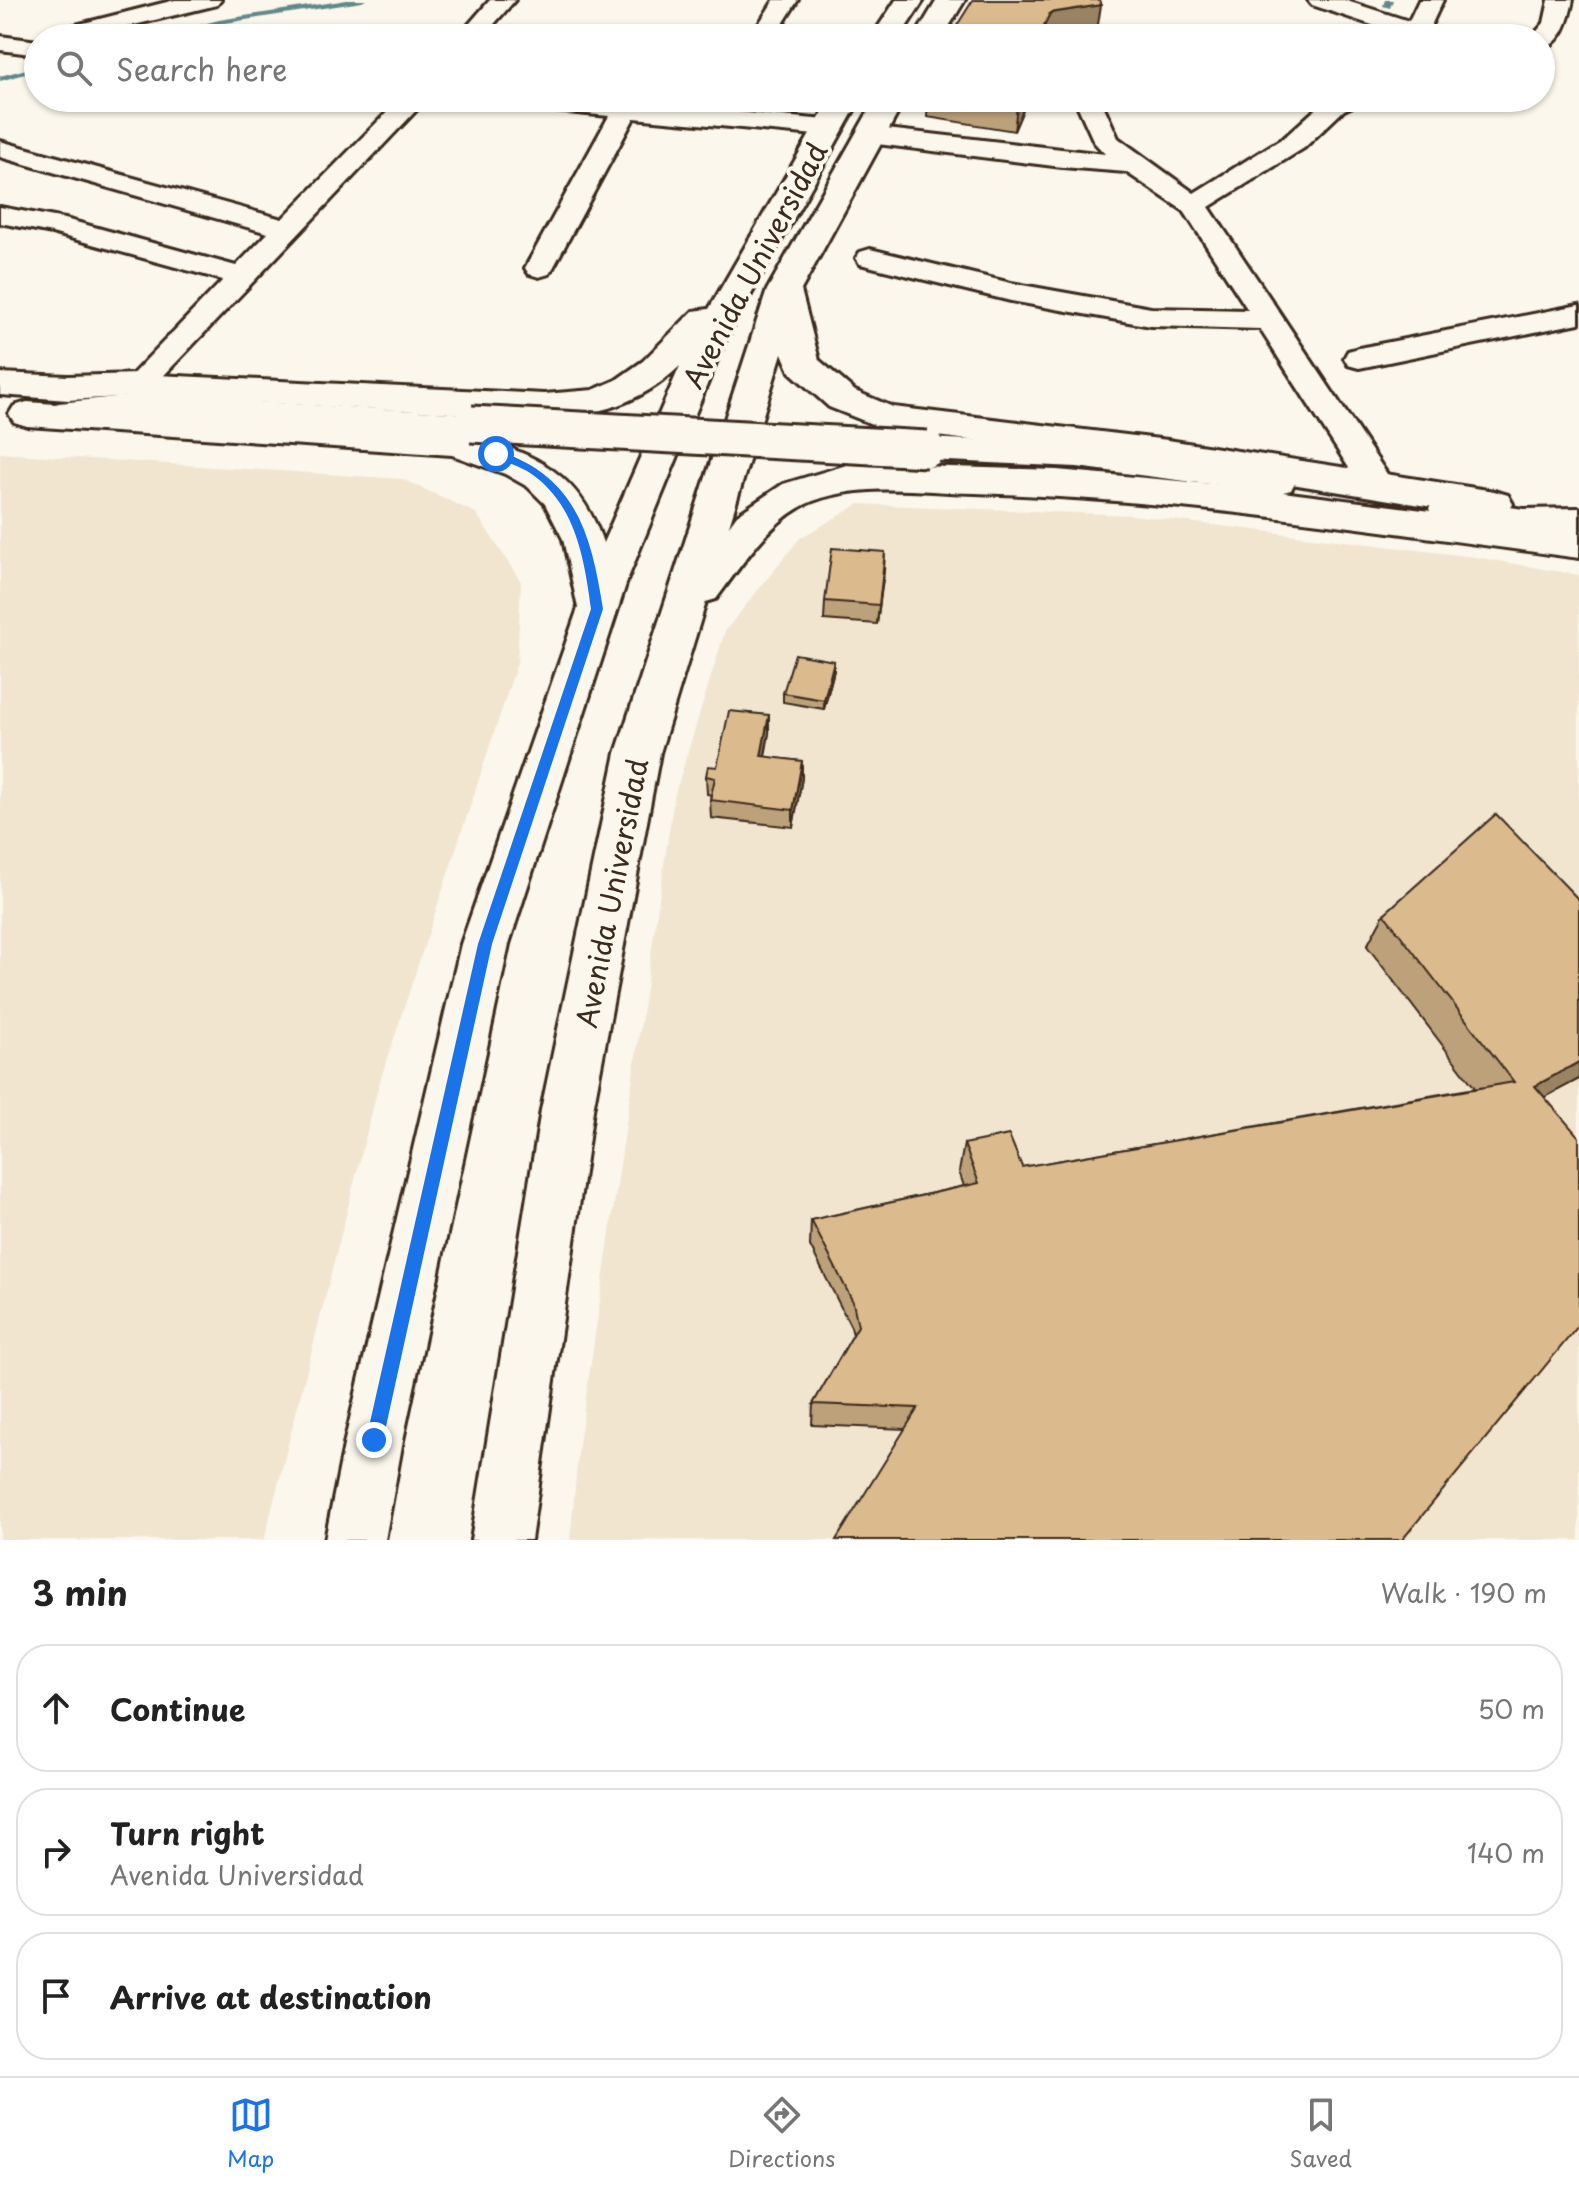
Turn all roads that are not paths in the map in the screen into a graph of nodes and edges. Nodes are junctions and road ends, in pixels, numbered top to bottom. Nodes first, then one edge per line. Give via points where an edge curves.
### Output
1 (209, 0) edge
2 (503, 0) edge
3 (786, 0) edge
4 (910, 0) edge
5 (951, 0) edge
6 (1320, 0) edge
7 (1431, 0) edge
8 (1561, 0) edge
9 (102, 24) edge
10 (482, 24) edge
11 (771, 24) edge
12 (894, 24) edge
13 (936, 24) edge
14 (1384, 24) edge
15 (1419, 24) edge
16 (1555, 25) edge
17 (402, 112) edge
18 (624, 112) edge
19 (812, 112) edge
20 (1093, 112) edge
21 (1327, 112) edge
22 (836, 113) edge
23 (880, 116) edge
24 (0, 149) edge
25 (1133, 164) junction
26 (1194, 205) junction
27 (0, 215) edge
28 (288, 230) junction
29 (870, 258) dead end
30 (539, 268) dead end
31 (242, 276) junction
32 (764, 284) junction
33 (1579, 314) edge
34 (1271, 320) junction
35 (1359, 358) dead end
36 (0, 384) edge
37 (136, 395) junction
38 (57, 402) junction
39 (0, 412) edge
40 (1377, 485) junction
41 (1579, 519) edge
42 (1524, 521) junction
43 (1579, 543) edge
44 (597, 609) junction
45 (685, 610) junction
46 (355, 1540) edge
47 (501, 1540) edge

1 - 9 street
2 - 10 street
3 - 11 street
4 - 12 street
5 - 13 street
6 - 14 street
7 - 15 street
8 - 16 street
17 - 28 street
18 - 30 street
19 - 22 street
20 - 25 street via 1107,142
21 - 26 street via 1295,142
22 - 32 street, Avenida Universidad
23 - 25 street via 1062,159
23 - 32 street, Avenida Universidad
24 - 28 street
25 - 26 street
26 - 34 street
27 - 31 street
28 - 31 street
29 - 34 street via 1011,292 1151,317
31 - 37 street
32 - 37 street via 637,385 597,401 544,406
32 - 40 street via 802,364 842,399 887,418 1168,452
32 - 44 street, Avenida Universidad via 707,343
32 - 45 street, Avenida Universidad
33 - 35 street
34 - 40 street
36 - 38 street
37 - 38 street
37 - 42 street, bridge via 471,424 1077,456 1229,474
38 - 39 street
38 - 44 street via 453,443 496,454 531,469 573,513 590,558
40 - 41 street
41 - 42 street
42 - 43 street
43 - 45 street via 1220,497 1057,483 850,477 796,493 751,525
44 - 46 street, Avenida Universidad via 485,944
45 - 47 street, Avenida Universidad via 638,753 567,1110

